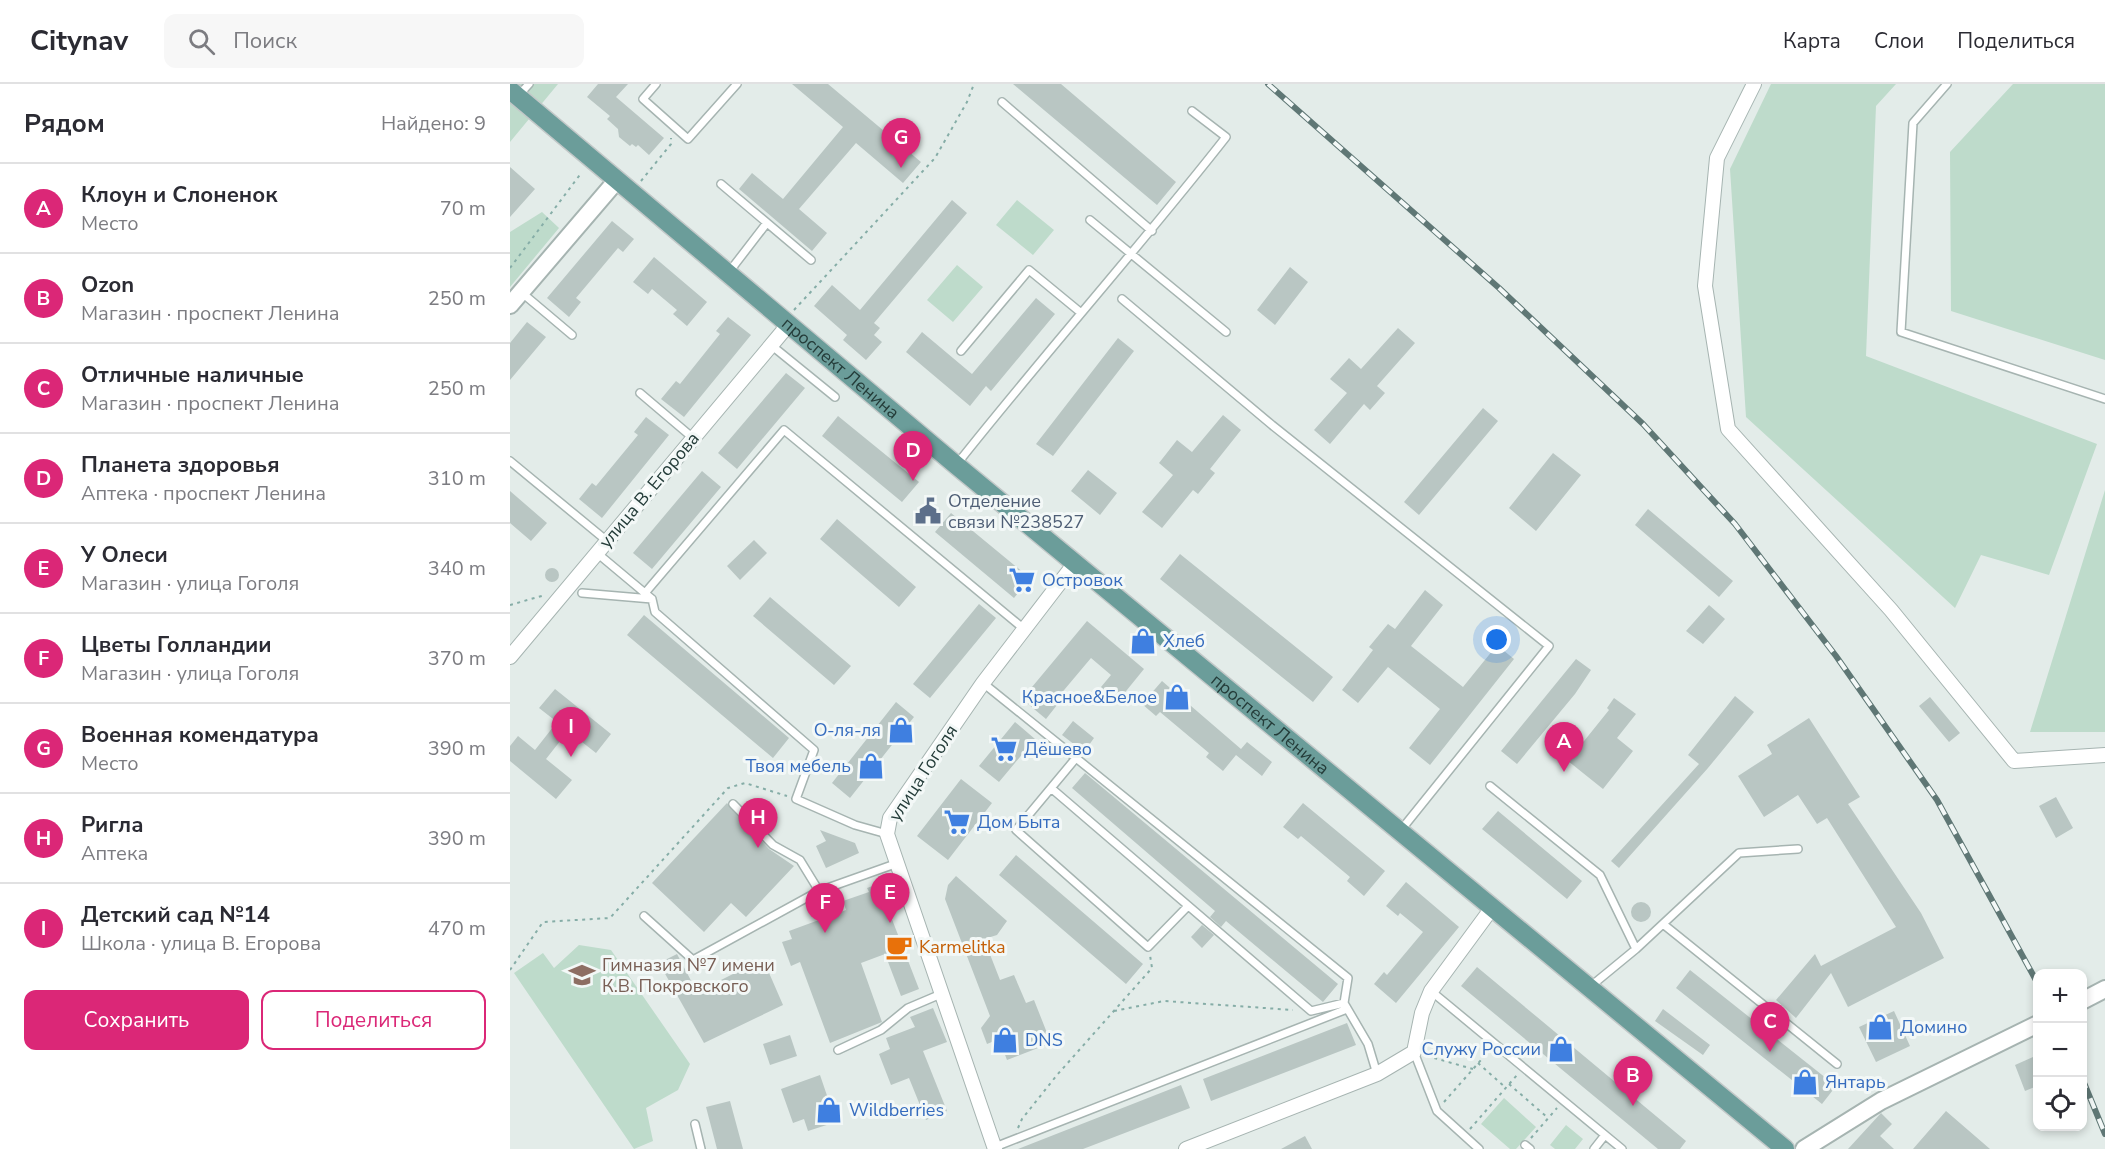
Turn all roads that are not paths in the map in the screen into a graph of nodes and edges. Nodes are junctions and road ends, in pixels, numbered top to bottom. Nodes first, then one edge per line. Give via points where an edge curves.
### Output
1 (656, 84) edge
2 (737, 84) edge
3 (1754, 84) edge
4 (1947, 84) edge
5 (519, 90) edge
6 (1002, 102) dead end
7 (1192, 111) dead end
8 (617, 180) junction
9 (721, 184) dead end
10 (1090, 220) dead end
11 (765, 224) junction
12 (1152, 231) junction
13 (1132, 254) junction
14 (811, 260) dead end
15 (729, 273) junction
16 (521, 292) junction
17 (1122, 299) dead end
18 (510, 305) edge
19 (1080, 312) junction
20 (791, 317) junction
21 (1226, 332) dead end
22 (572, 335) dead end
23 (771, 345) junction
24 (961, 351) dead end
25 (640, 393) dead end
26 (835, 397) dead end
27 (2105, 399) edge
28 (693, 438) junction
29 (510, 461) edge
30 (956, 465) junction
31 (607, 541) junction
32 (597, 553) junction
33 (1075, 563) junction
34 (582, 593) dead end
35 (648, 596) junction
36 (1024, 629) junction
37 (510, 657) edge
38 (983, 682) junction
39 (2105, 755) edge
40 (1076, 758) junction
41 (1490, 786) dead end
42 (1051, 788) junction
43 (732, 804) dead end
44 (1400, 831) junction
45 (887, 834) junction
46 (1798, 849) dead end
47 (896, 864) junction
48 (819, 891) junction
49 (1188, 906) junction
50 (1492, 908) junction
51 (644, 915) dead end
52 (1663, 924) junction
53 (1636, 949) junction
54 (1588, 988) junction
55 (1431, 991) junction
56 (941, 994) junction
57 (1345, 1006) junction
58 (2030, 1027) edge
59 (838, 1050) dead end
60 (1414, 1052) junction
61 (1837, 1064) dead end
62 (1377, 1074) junction
63 (694, 1124) dead end
64 (1605, 1135) junction
65 (995, 1148) edge
66 (701, 1149) edge
67 (1186, 1149) edge
68 (1479, 1149) edge
69 (1594, 1149) edge
70 (1622, 1149) edge
71 (1785, 1149) edge
72 (1804, 1149) edge

1 - 2 lane via 643,99 688,139
3 - 39 street via 1717,158 1706,286 1728,429 1891,610 2014,760
4 - 27 lane via 1913,123 1901,332
5 - 8 main road, проспект Ленина
6 - 12 lane
7 - 12 lane via 1226,137
8 - 15 main road, проспект Ленина
8 - 16 street
9 - 11 lane
10 - 13 lane
11 - 14 lane
11 - 15 lane
12 - 13 lane
13 - 19 lane
13 - 21 lane
15 - 20 main road, проспект Ленина
16 - 18 street
16 - 22 lane
17 - 44 lane via 1272,425 1549,646
19 - 24 lane via 1029,270
19 - 30 lane
20 - 23 street, улица В. Егорова
20 - 30 main road, проспект Ленина
23 - 26 lane
23 - 28 street, улица В. Егорова
25 - 28 lane
28 - 31 street, улица В. Егорова
29 - 31 lane
30 - 33 main road, проспект Ленина
31 - 32 street, улица В. Егорова
32 - 35 lane
32 - 37 street, улица В. Егорова
33 - 36 street, улица Гоголя
33 - 44 main road, проспект Ленина
34 - 35 lane
35 - 36 lane via 784,430
35 - 45 lane via 655,612 814,750 796,799 855,825
36 - 38 street, улица Гоголя
38 - 40 lane
38 - 45 street, улица Гоголя via 890,818
40 - 42 lane
40 - 57 lane via 1348,978
41 - 53 lane via 1600,874
42 - 49 lane
42 - 49 lane via 1016,830 1148,947
43 - 48 lane via 773,845 800,860
44 - 50 main road, проспект Ленина
45 - 47 street, улица Гоголя
46 - 52 lane via 1739,853
47 - 48 lane
47 - 56 street, улица Гоголя
48 - 51 lane via 693,960
49 - 57 lane via 1311,1011
50 - 54 main road, проспект Ленина
50 - 55 street
52 - 53 lane
52 - 61 lane
53 - 54 lane
54 - 71 main road, проспект Ленина
55 - 60 street
55 - 64 lane
56 - 59 lane via 908,1008 881,1030
56 - 65 street, улица Гоголя
57 - 62 lane via 1368,1044
57 - 65 lane
58 - 72 street via 1881,1101
60 - 62 street
60 - 68 lane via 1437,1111
62 - 67 street
63 - 66 lane
64 - 69 lane
64 - 70 lane

